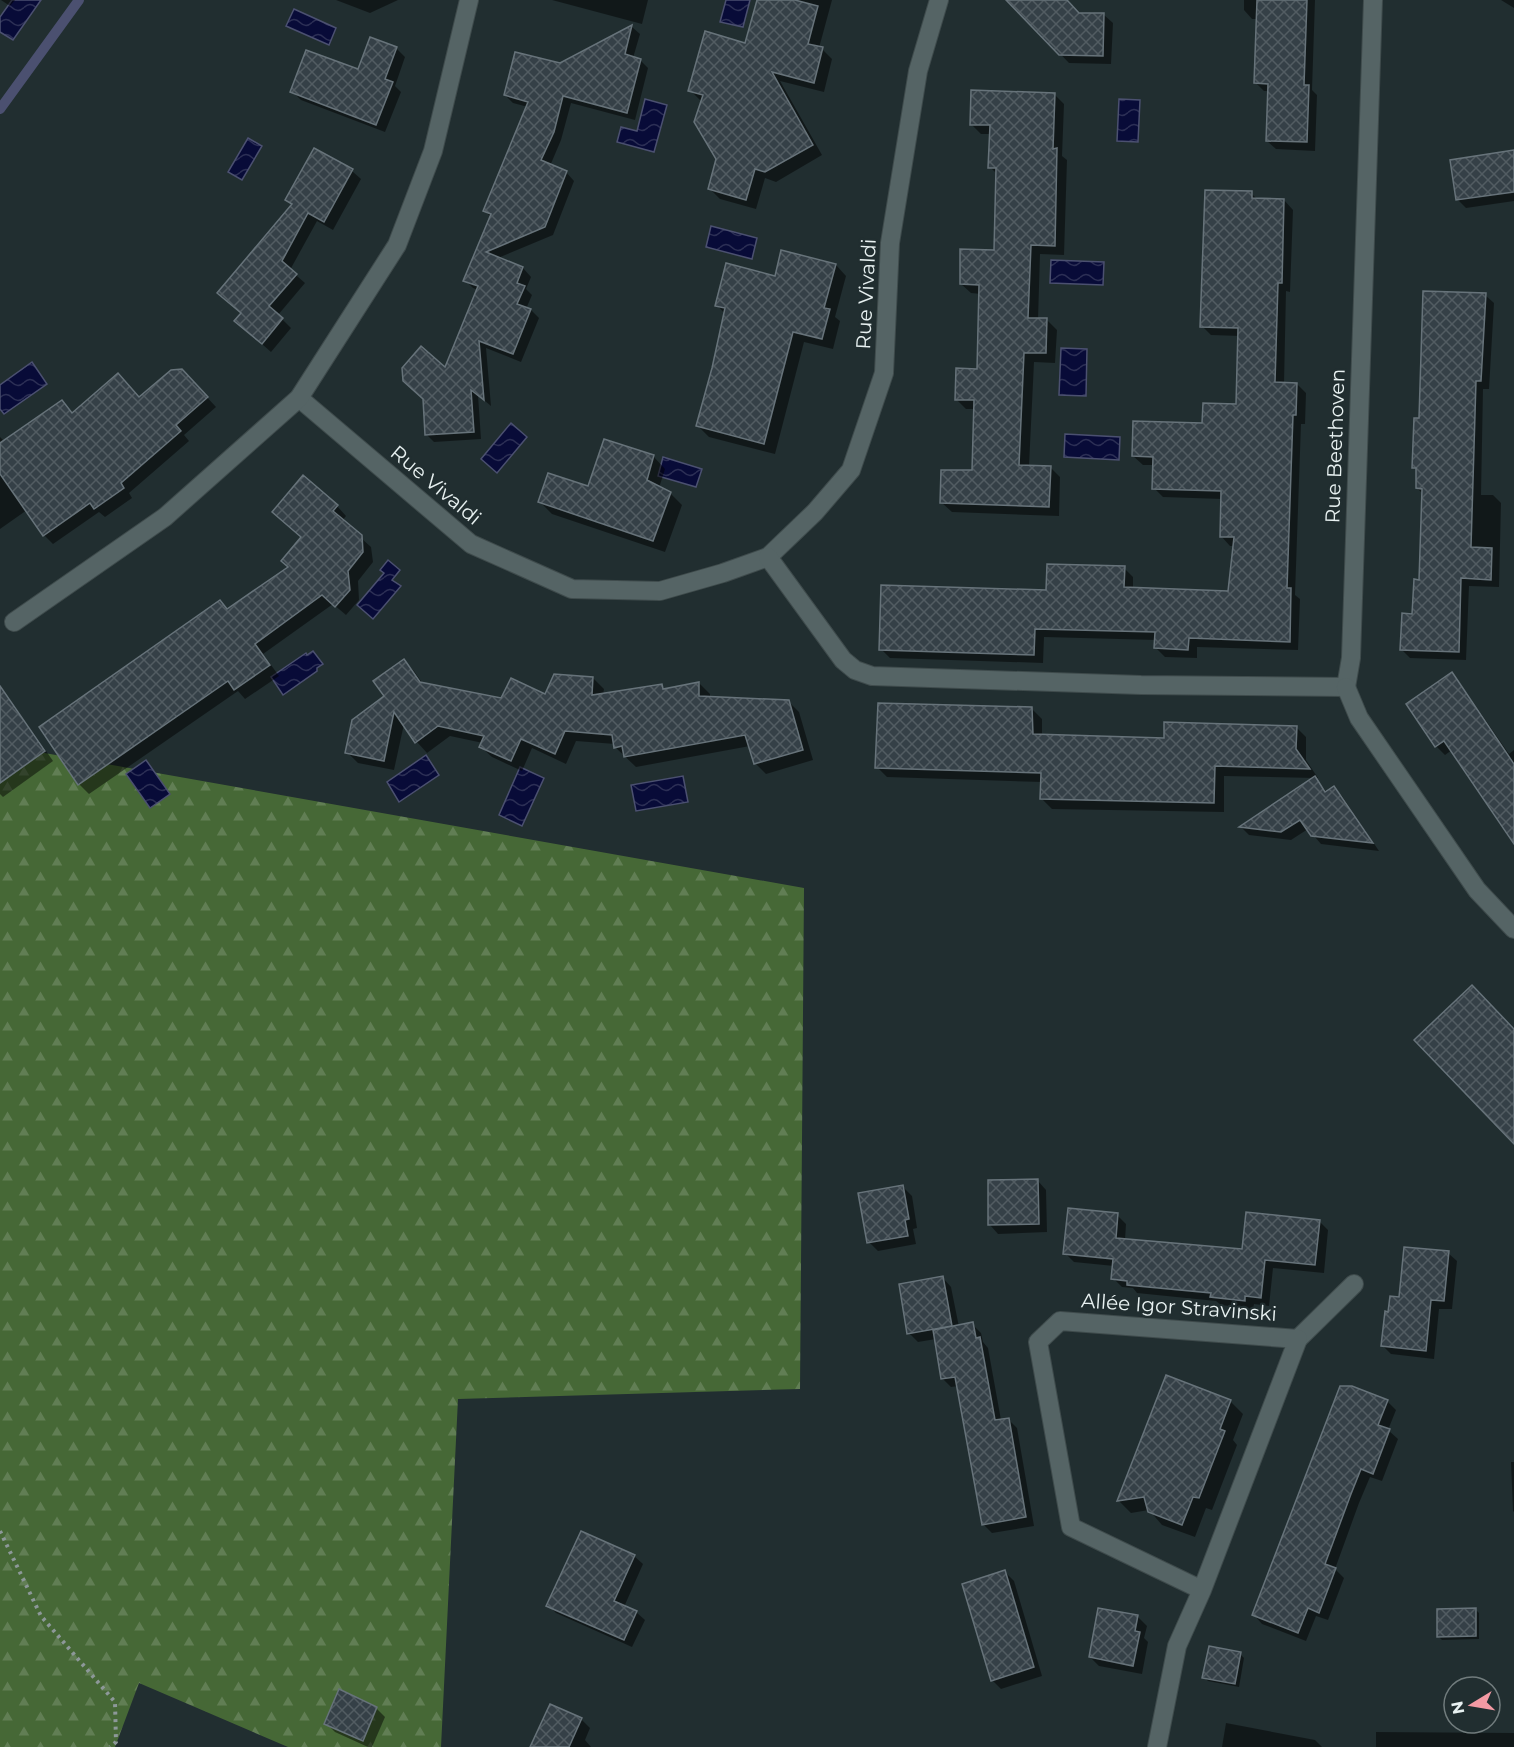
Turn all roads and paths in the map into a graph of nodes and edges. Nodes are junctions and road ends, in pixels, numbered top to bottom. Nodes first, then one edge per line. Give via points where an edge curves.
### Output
1 (468, 0) edge
2 (939, 0) edge
3 (1373, 0) edge
4 (299, 398) junction
5 (768, 557) junction
6 (14, 622) dead end
7 (1346, 687) junction
8 (1514, 929) edge
9 (1354, 1284) dead end
10 (1298, 1339) junction
11 (0, 1531) edge
12 (1202, 1590) junction
13 (110, 1747) edge
14 (1157, 1747) edge

1 - 4 street via 433,151 397,245
2 - 5 street, Rue Vivaldi via 918,71 890,243 885,373 851,470
3 - 7 street, Rue Beethoven via 1351,658
4 - 5 street, Rue Vivaldi via 471,544 572,589 660,591
4 - 6 street via 165,517
5 - 7 street via 843,660 872,676 1141,686
7 - 8 street via 1359,718 1470,880
9 - 10 street, Allée Igor Stravinski
10 - 12 street, Allée Igor Stravinski
10 - 12 street, Allée Igor Stravinski via 1060,1321 1038,1342 1071,1527
11 - 13 path via 41,1616 115,1702 117,1742
12 - 14 street, Allée Igor Stravinski via 1177,1646

